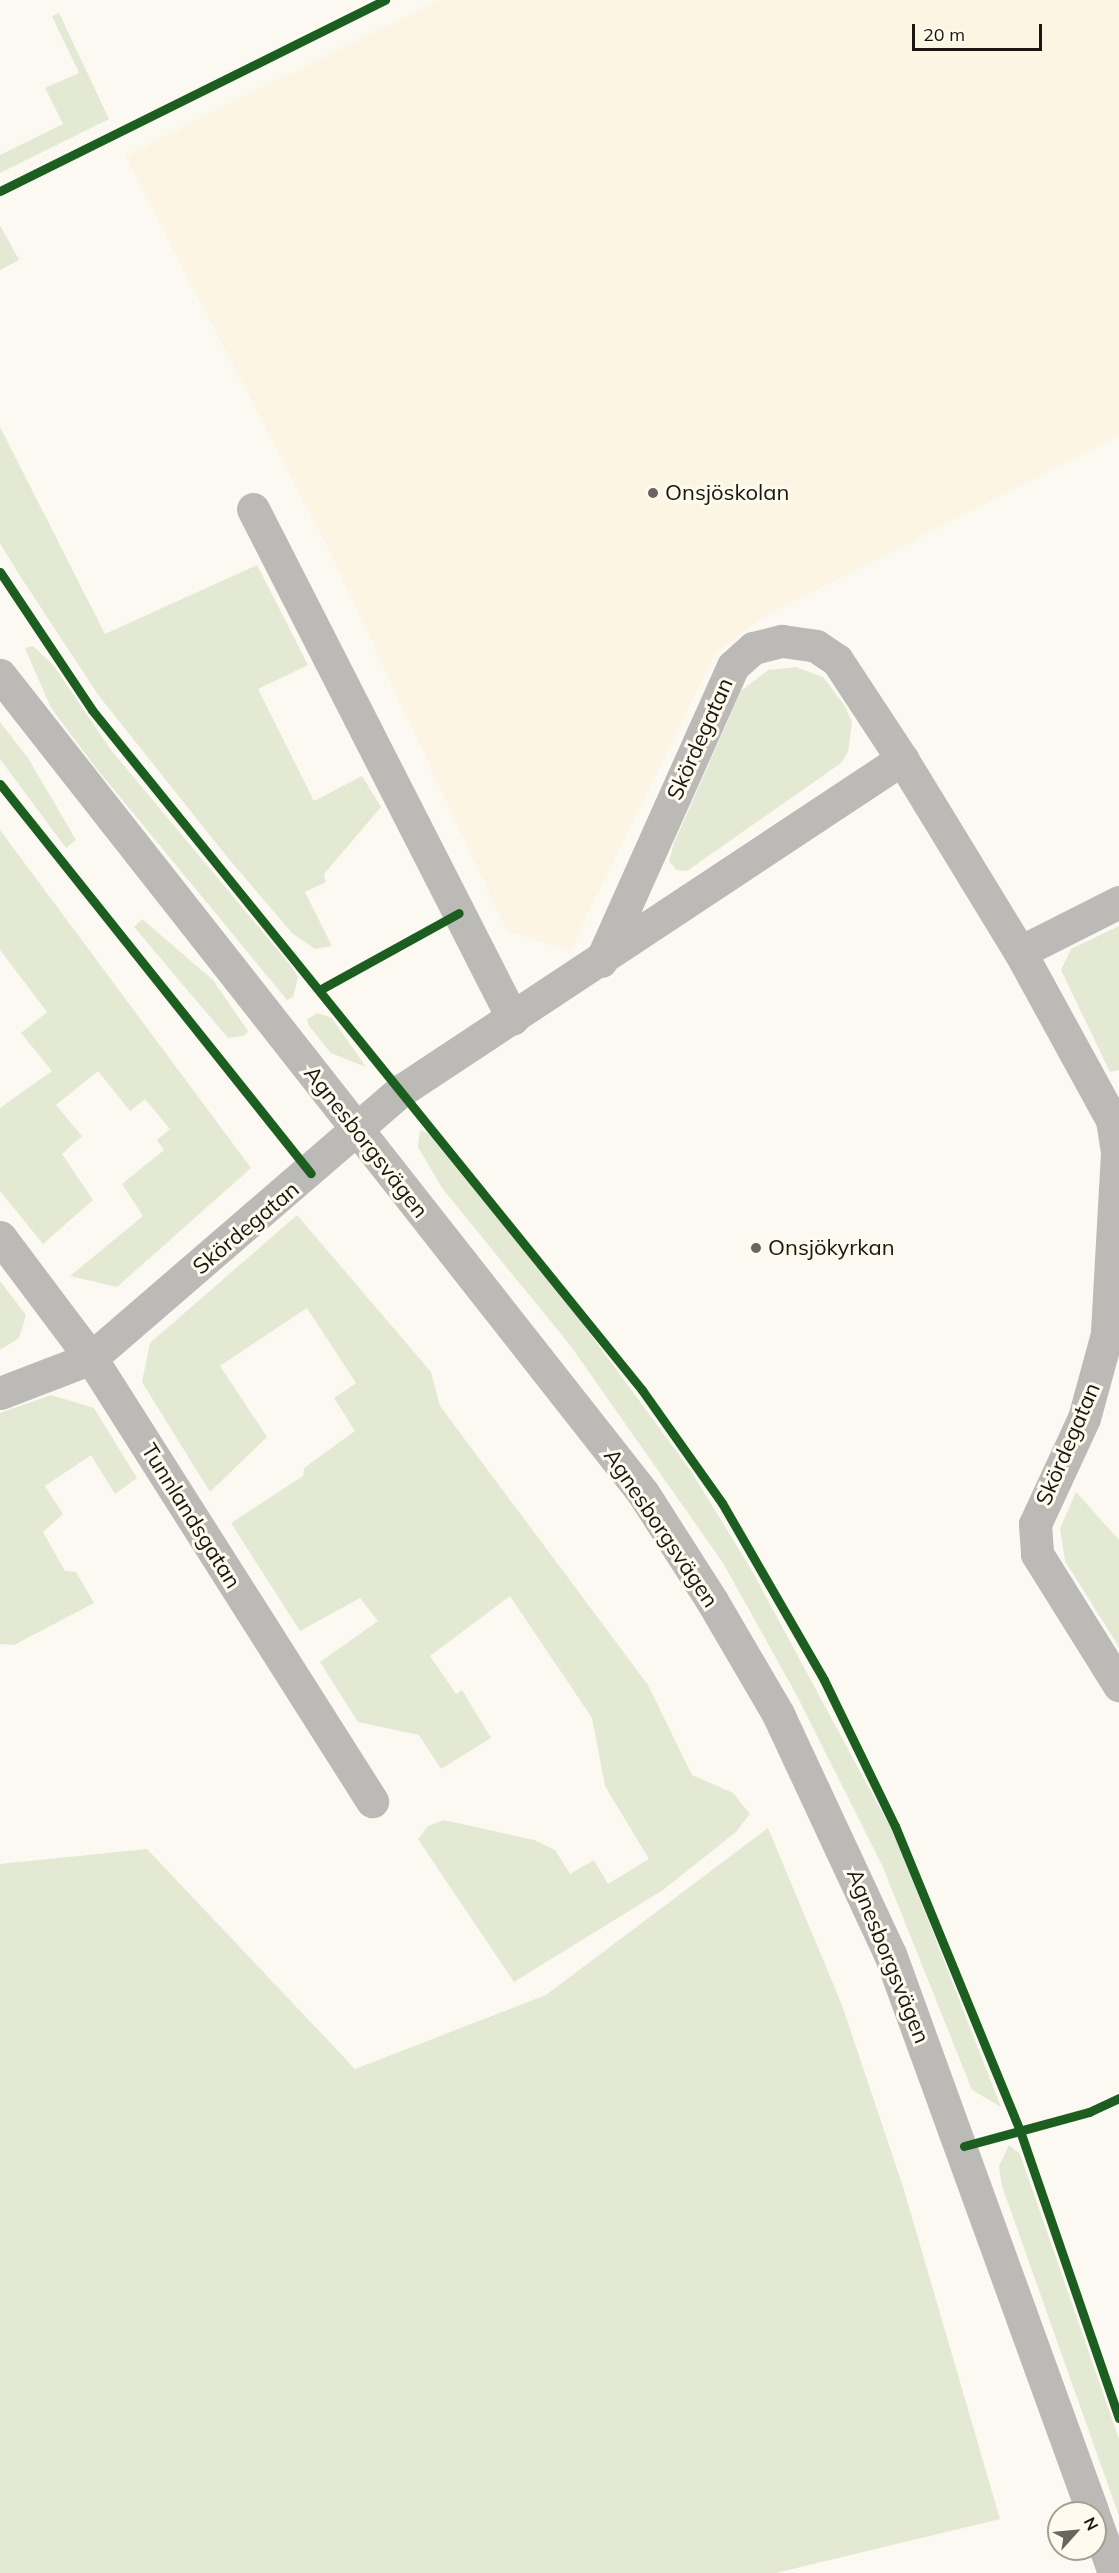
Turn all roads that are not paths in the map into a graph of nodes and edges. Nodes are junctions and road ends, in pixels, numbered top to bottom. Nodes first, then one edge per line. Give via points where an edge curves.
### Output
1 (253, 509) dead end
2 (0, 675) edge
3 (902, 759) junction
4 (1119, 902) edge
5 (1020, 952) junction
6 (601, 961) junction
7 (513, 1018) junction
8 (357, 1130) junction
9 (0, 1237) edge
10 (1116, 1289) edge
11 (91, 1358) junction
12 (0, 1393) edge
13 (1119, 1685) edge
14 (372, 1801) dead end
15 (1089, 2501) edge
16 (1107, 2553) edge
17 (1114, 2573) edge

1 - 7 street
2 - 8 street, Agnesborgsvägen
3 - 5 street, Skördegatan
3 - 6 street, Skördegatan
3 - 6 street, Skördegatan via 837,660 805,644 782,641 753,648 732,666
4 - 5 street
5 - 10 street, Skördegatan via 1112,1120 1117,1153
6 - 7 street, Skördegatan
7 - 8 street, Skördegatan via 402,1090
8 - 11 street, Skördegatan
8 - 15 street, Agnesborgsvägen via 643,1493 778,1714 890,1954
9 - 11 street, Tunnlandsgatan
10 - 13 street, Skördegatan via 1084,1418 1035,1524 1037,1554
11 - 12 street, Skördegatan
11 - 14 street, Tunnlandsgatan
16 - 17 street

